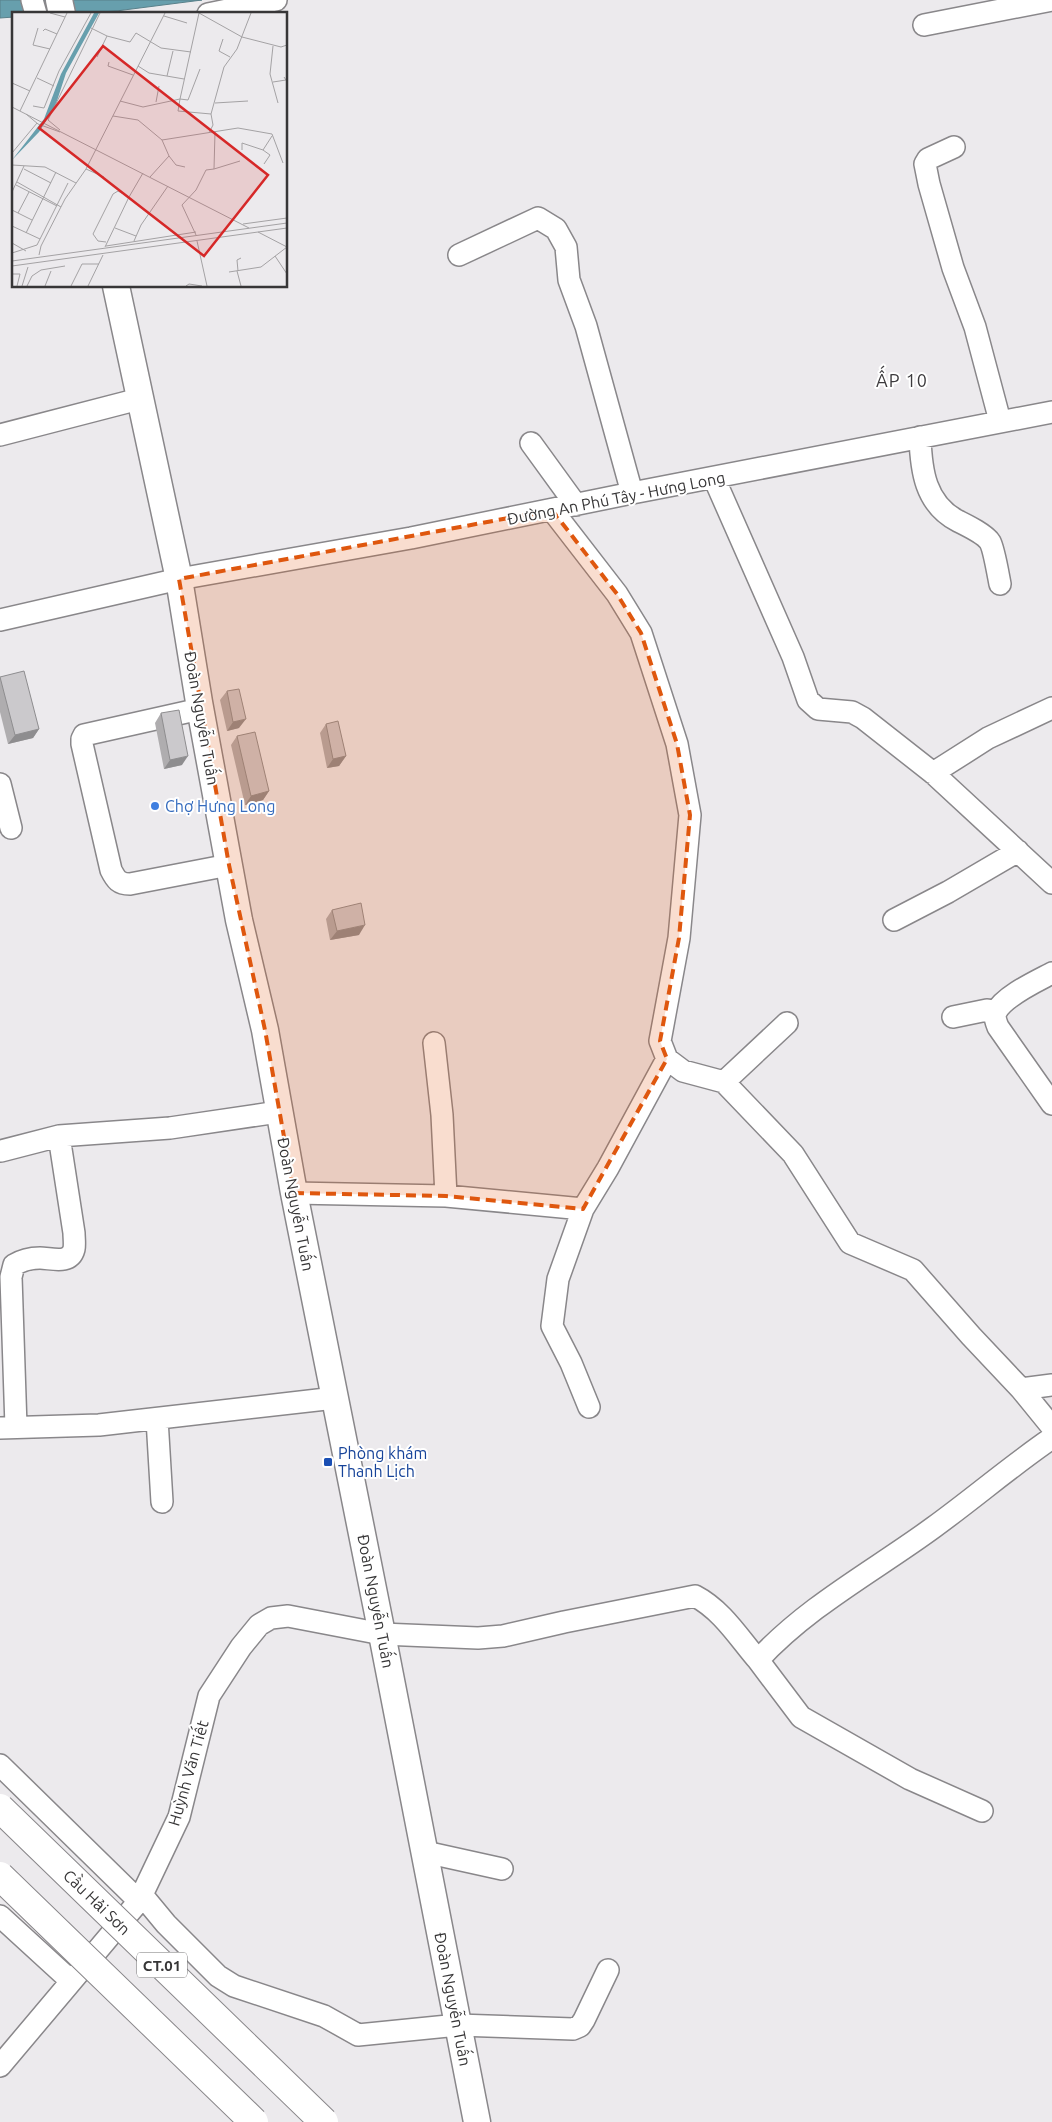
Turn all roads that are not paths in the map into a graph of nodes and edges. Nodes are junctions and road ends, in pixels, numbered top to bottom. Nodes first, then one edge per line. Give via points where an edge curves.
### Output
1 (276, 0) edge
2 (1052, 0) edge
3 (218, 12) edge
4 (924, 25) dead end
5 (954, 147) dead end
6 (459, 255) dead end
7 (116, 288) edge
8 (139, 398) junction
9 (1052, 412) edge
10 (1000, 421) junction
11 (0, 435) edge
12 (920, 437) junction
13 (531, 443) dead end
14 (714, 478) junction
15 (632, 492) junction
16 (576, 505) junction
17 (552, 510) junction
18 (179, 579) junction
19 (1000, 584) dead end
20 (0, 620) edge
21 (1052, 708) edge
22 (200, 709) junction
23 (933, 772) junction
24 (0, 784) edge
25 (11, 828) dead end
26 (1018, 851) junction
27 (229, 865) junction
28 (1052, 883) edge
29 (894, 920) dead end
30 (1052, 973) edge
31 (996, 1012) junction
32 (953, 1017) dead end
33 (787, 1023) dead end
34 (434, 1043) dead end
35 (667, 1058) junction
36 (724, 1082) junction
37 (1052, 1104) edge
38 (278, 1112) junction
39 (59, 1136) junction
40 (0, 1149) edge
41 (294, 1193) junction
42 (446, 1196) junction
43 (583, 1209) junction
44 (1052, 1385) edge
45 (1021, 1389) junction
46 (335, 1398) junction
47 (589, 1407) dead end
48 (158, 1419) junction
49 (1052, 1427) edge
50 (8, 1428) edge
51 (1052, 1438) edge
52 (162, 1502) dead end
53 (382, 1634) junction
54 (758, 1660) junction
55 (0, 1765) edge
56 (0, 1808) edge
57 (982, 1811) dead end
58 (425, 1852) junction
59 (502, 1869) dead end
60 (0, 1876) edge
61 (141, 1898) junction
62 (0, 1916) edge
63 (608, 1970) dead end
64 (71, 1981) junction
65 (458, 2025) junction
66 (0, 2066) edge
67 (254, 2122) edge
68 (324, 2122) edge
69 (477, 2122) edge

1 - 3 street
2 - 4 street
5 - 10 street via 928,159 925,164
6 - 15 street via 538,218 556,229 566,247 570,280
7 - 8 main road, Đoàn Nguyễn Tuấn
8 - 11 street
8 - 18 main road, Đoàn Nguyễn Tuấn
9 - 10 street, Đường An Phú Tây - Hưng Long
10 - 12 street, Đường An Phú Tây - Hưng Long
12 - 14 street, Đường An Phú Tây - Hưng Long
12 - 19 street via 921,470 932,496 946,515 990,542
13 - 16 street
14 - 15 street, Đường An Phú Tây - Hưng Long
14 - 23 street via 793,657 808,700 818,709 858,714
15 - 16 street, Đường An Phú Tây - Hưng Long
16 - 17 street, Đường An Phú Tây - Hưng Long
17 - 18 street, Đường An Phú Tây - Hưng Long
17 - 35 street via 617,594 641,633 678,744 690,815 678,938 660,1041
18 - 20 street, Đường An Phú Tây - Hưng Long
18 - 22 main road, Đoàn Nguyễn Tuấn
21 - 23 street via 988,738
22 - 27 main road, Đoàn Nguyễn Tuấn
22 - 27 street via 84,735 82,744 111,870 120,884
23 - 26 street
24 - 25 street
26 - 28 street
26 - 29 street
27 - 38 main road, Đoàn Nguyễn Tuấn via 265,1030
30 - 31 street via 1015,993
31 - 32 street via 987,1010
31 - 37 street via 998,1027
33 - 36 street
34 - 42 street
35 - 36 street via 683,1071
35 - 43 street
36 - 45 street via 794,1154 850,1242 913,1270
38 - 39 street via 170,1128
38 - 41 main road, Đoàn Nguyễn Tuấn
39 - 40 street
39 - 50 street via 74,1248 71,1255 61,1260 40,1258 22,1260 14,1265
41 - 42 street
41 - 46 main road, Đoàn Nguyễn Tuấn
42 - 43 street
43 - 47 street via 558,1279 552,1326
44 - 45 street
45 - 49 street
46 - 48 street
46 - 53 main road, Đoàn Nguyễn Tuấn
48 - 50 street
48 - 52 street
51 - 54 street via 933,1528 821,1603
53 - 54 street, Huỳnh Văn Tiết via 503,1636 695,1596 719,1613
53 - 58 main road, Đoàn Nguyễn Tuấn
53 - 61 street, Huỳnh Văn Tiết via 288,1616 271,1618 259,1625 209,1696 179,1817
54 - 57 street, Huỳnh Văn Tiết via 801,1717 910,1779
55 - 61 street
56 - 68 highway, Cầu Hải Sơn / CT.01, bridge
58 - 59 street
58 - 65 main road, Đoàn Nguyễn Tuấn
60 - 67 highway, CT.01, bridge
61 - 64 street, Huỳnh Văn Tiết
61 - 65 street via 198,1959 234,1986 324,2016 358,2035
62 - 64 street
63 - 65 street via 584,2020 573,2029
64 - 66 street, Huỳnh Văn Tiết
65 - 69 main road, Đoàn Nguyễn Tuấn

